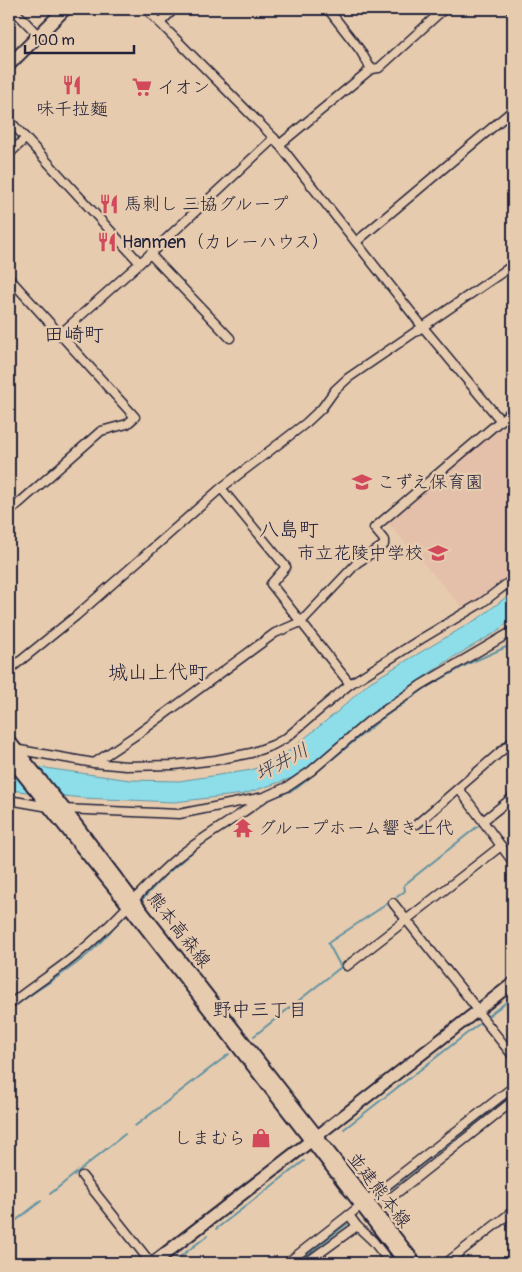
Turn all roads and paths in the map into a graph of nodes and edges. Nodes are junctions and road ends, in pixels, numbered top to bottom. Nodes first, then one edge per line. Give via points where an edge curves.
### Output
1 (13, 9) edge
2 (66, 9) edge
3 (146, 9) edge
4 (174, 9) edge
5 (328, 9) edge
6 (444, 9) edge
7 (510, 9) edge
8 (513, 14) edge
9 (160, 23) junction
10 (38, 35) junction
11 (9, 64) edge
12 (371, 68) junction
13 (513, 110) edge
14 (9, 120) edge
15 (26, 138) junction
16 (277, 142) junction
17 (9, 154) edge
18 (356, 242) junction
19 (150, 254) junction
20 (140, 263) junction
21 (513, 265) edge
22 (9, 278) edge
23 (422, 326) junction
24 (60, 334) junction
25 (230, 338) dead end
26 (513, 410) edge
27 (501, 421) junction
28 (221, 488) junction
29 (9, 512) edge
30 (513, 579) edge
31 (301, 622) junction
32 (513, 631) edge
33 (9, 670) edge
34 (350, 684) junction
35 (513, 741) edge
36 (10, 749) edge
37 (94, 763) junction
38 (459, 789) junction
39 (264, 797) junction
40 (513, 797) edge
41 (9, 800) edge
42 (49, 807) junction
43 (65, 810) junction
44 (482, 821) junction
45 (417, 824) dead end
46 (501, 846) junction
47 (513, 862) edge
48 (130, 903) junction
49 (393, 903) dead end
50 (406, 919) junction
51 (347, 966) dead end
52 (513, 983) edge
53 (9, 1005) edge
54 (478, 1011) junction
55 (513, 1056) edge
56 (513, 1087) edge
57 (513, 1101) edge
58 (314, 1138) junction
59 (82, 1176) dead end
60 (380, 1190) junction
61 (365, 1203) junction
62 (513, 1211) edge
63 (349, 1215) junction
64 (357, 1226) junction
65 (384, 1230) junction
66 (152, 1263) edge
67 (287, 1263) edge
68 (306, 1263) edge
69 (390, 1263) edge
70 (406, 1263) edge
71 (416, 1263) edge
72 (446, 1263) edge

1 - 10 street
2 - 10 main road
3 - 9 street
4 - 9 street
5 - 12 street
6 - 12 street via 379,68
7 - 8 street
9 - 16 street
10 - 11 main road
12 - 16 street
13 - 18 street
14 - 15 street
15 - 17 street
15 - 20 street
16 - 18 street
16 - 19 street
18 - 23 street
19 - 20 street
19 - 25 street
20 - 24 street
21 - 23 street
22 - 24 street
23 - 27 street
23 - 28 street via 348,378 306,423
24 - 29 street via 135,417 127,424 101,431
26 - 27 street
27 - 31 street via 374,528 384,540 384,545 357,563
28 - 31 street via 286,567 271,584
28 - 33 street via 76,616
30 - 34 street via 483,602
31 - 34 street
31 - 37 street via 275,633
32 - 39 street via 421,685 368,722 311,771
34 - 37 street via 286,738 250,753 174,765
35 - 38 street
36 - 37 street
36 - 42 main road, 熊本高森線
36 - 43 main road, 熊本高森線
38 - 44 street
38 - 45 street
39 - 43 street via 179,814
39 - 48 street via 198,841
40 - 44 street
41 - 42 street
42 - 43 street
42 - 48 main road, 熊本高森線
43 - 48 main road, 熊本高森線
44 - 46 street
46 - 47 street
46 - 50 street
48 - 53 street via 82,950
48 - 58 main road, 熊本高森線
49 - 50 street
50 - 51 street
50 - 54 street
52 - 54 street
54 - 55 street
54 - 58 street
56 - 60 street
57 - 60 street via 388,1200
58 - 61 street, 並建熊本線
58 - 66 main road
59 - 66 street
60 - 61 street
61 - 63 street
61 - 65 street, 並建熊本線
62 - 72 street
63 - 64 street
63 - 67 street
64 - 68 street
64 - 69 street
65 - 70 street, 並建熊本線
65 - 71 street, 並建熊本線

